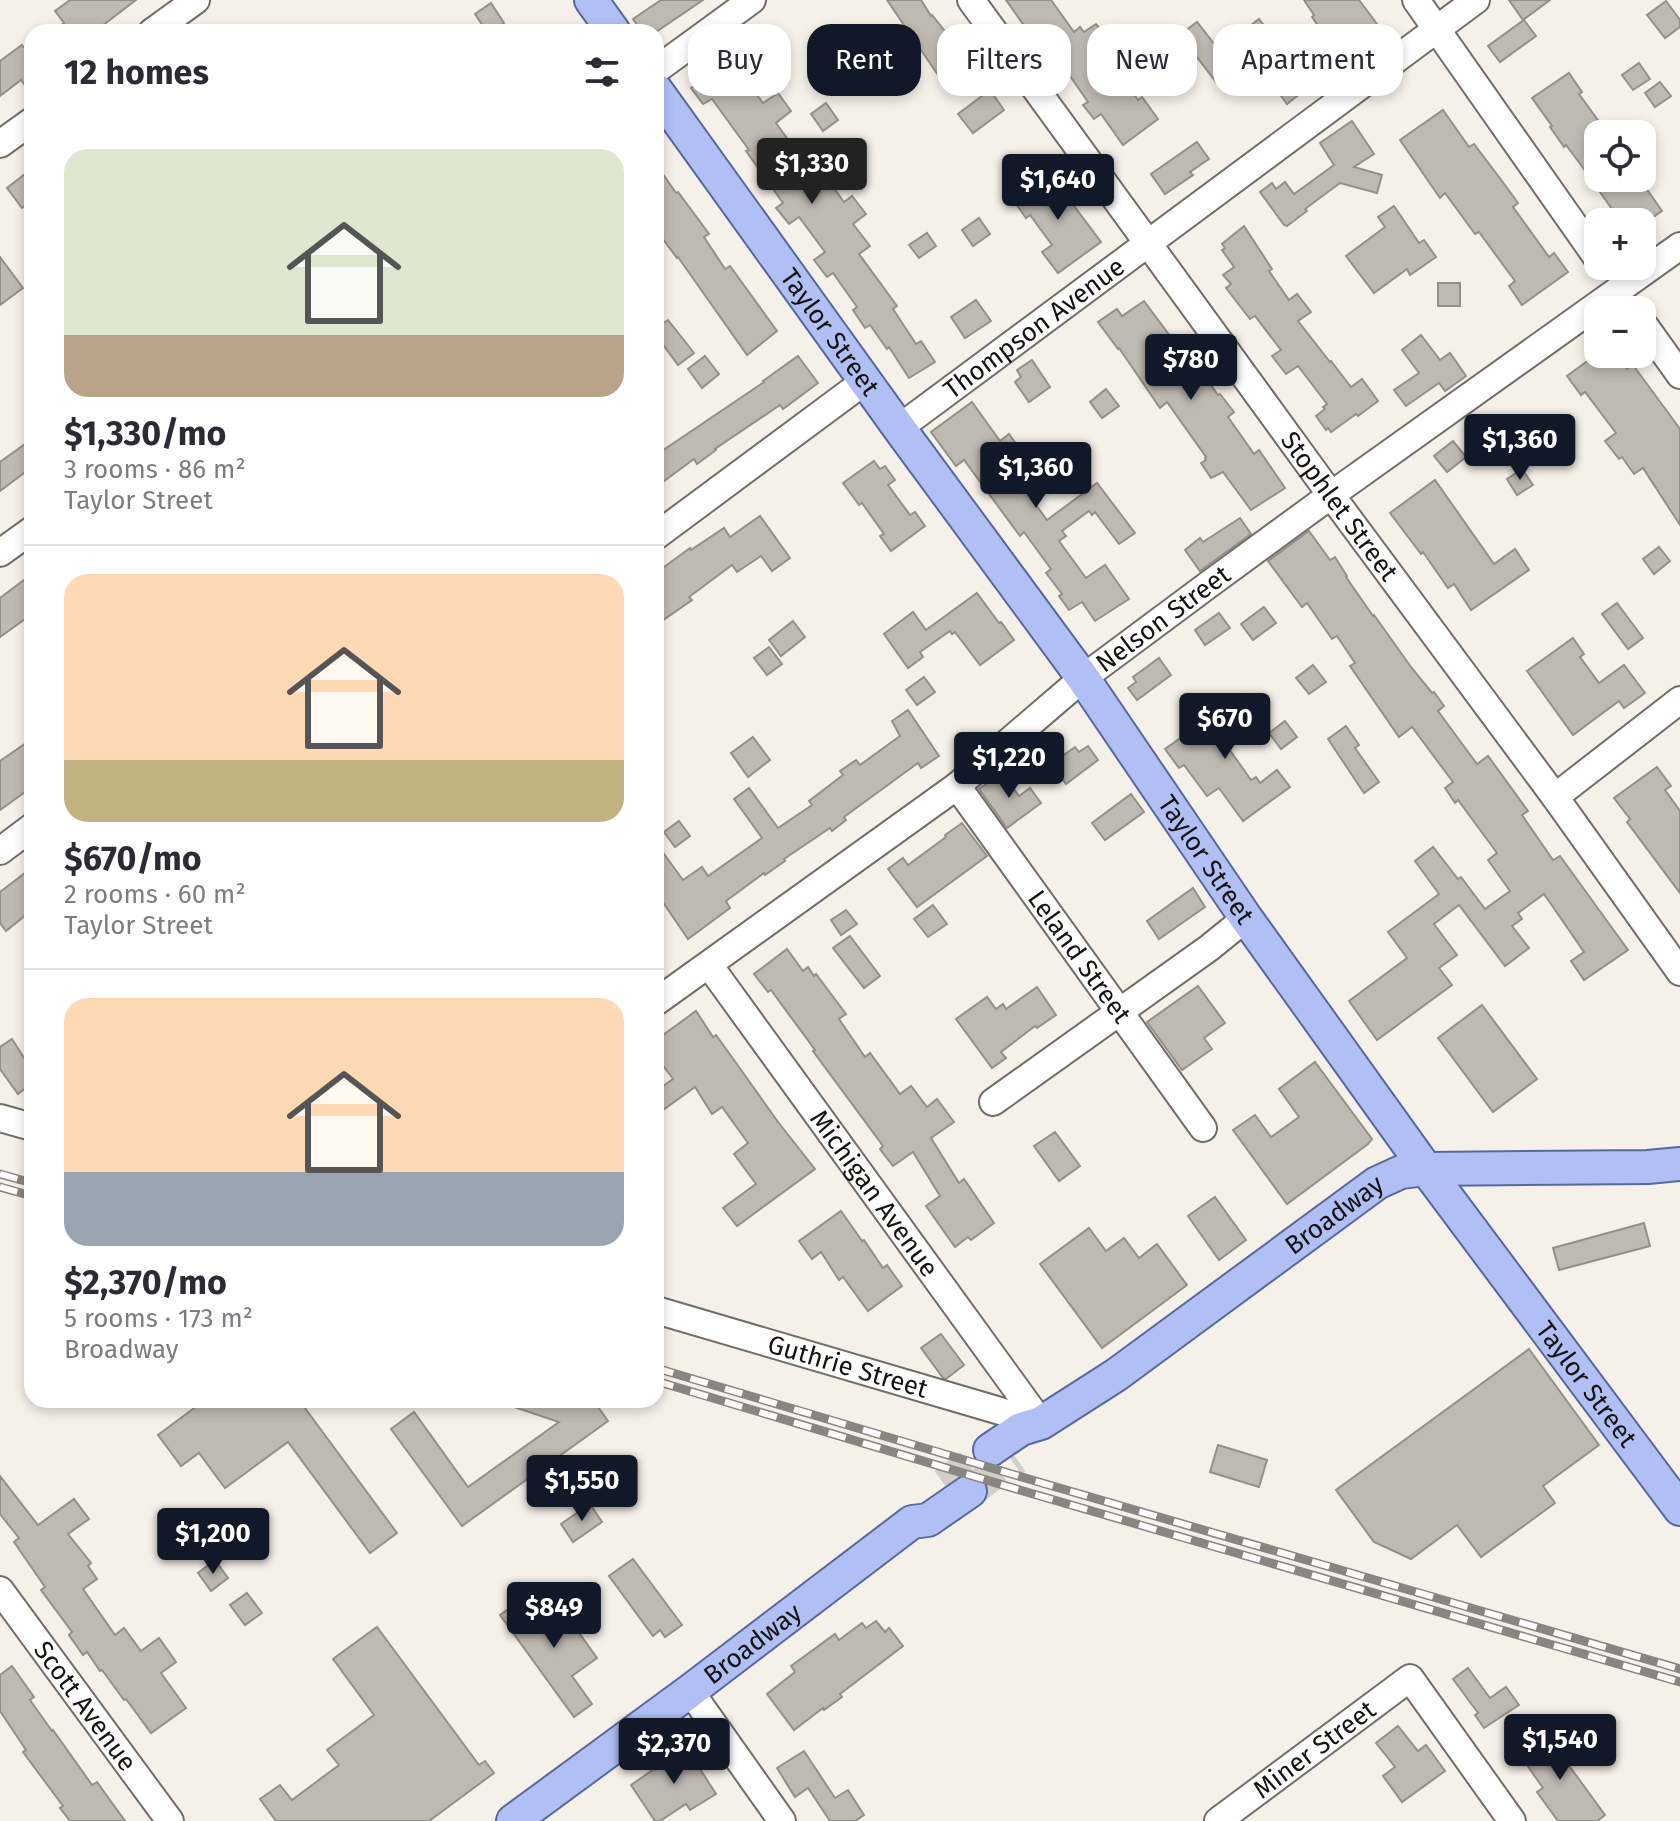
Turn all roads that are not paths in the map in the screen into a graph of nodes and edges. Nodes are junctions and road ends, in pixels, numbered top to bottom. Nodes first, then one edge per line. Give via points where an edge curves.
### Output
1 (196, 0) edge
2 (591, 0) edge
3 (752, 0) edge
4 (971, 0) edge
5 (1416, 0) edge
6 (1476, 0) edge
7 (163, 24) edge
8 (608, 24) edge
9 (1437, 29) junction
10 (664, 64) edge
11 (664, 101) edge
12 (24, 127) edge
13 (0, 144) edge
14 (1584, 239) edge
15 (1148, 243) junction
16 (1680, 246) edge
17 (1631, 296) edge
18 (1584, 328) edge
19 (1656, 342) edge
20 (1680, 375) edge
21 (865, 381) junction
22 (899, 428) junction
23 (1331, 495) junction
24 (664, 530) edge
25 (24, 536) edge
26 (0, 553) edge
27 (1083, 678) junction
28 (1680, 700) edge
29 (957, 786) junction
30 (1555, 797) junction
31 (24, 833) edge
32 (0, 851) edge
33 (1246, 918) junction
34 (709, 965) junction
35 (1680, 972) edge
36 (664, 996) edge
37 (1121, 1011) junction
38 (993, 1102) dead end
39 (0, 1118) edge
40 (24, 1125) edge
41 (1203, 1128) dead end
42 (1680, 1164) edge
43 (1426, 1169) junction
44 (664, 1312) edge
45 (1041, 1423) junction
46 (1003, 1454) tunnel mouth
47 (957, 1487) tunnel mouth
48 (1680, 1509) edge
49 (0, 1590) edge
50 (690, 1691) junction
51 (170, 1821) edge
52 (513, 1821) edge
53 (782, 1821) edge
54 (1218, 1821) edge
55 (1512, 1821) edge

1 - 7 street
2 - 8 main road
3 - 10 street
4 - 15 street, Stophlet Street
5 - 9 street
6 - 9 street, Thompson Avenue
9 - 14 street
9 - 15 street, Thompson Avenue
11 - 21 main road, Taylor Street
12 - 13 street
15 - 22 street, Thompson Avenue
15 - 23 street, Stophlet Street
16 - 17 street, Nelson Street
18 - 23 street, Nelson Street
19 - 20 street
21 - 22 main road, Taylor Street
21 - 24 street
22 - 27 main road, Taylor Street
23 - 27 street, Nelson Street
23 - 30 street, Stophlet Street
25 - 26 street
27 - 29 street, Nelson Street
27 - 33 main road, Taylor Street
28 - 30 street
29 - 34 street, Nelson Street
29 - 37 street, Leland Street
30 - 35 street, Stophlet Street
31 - 32 street
33 - 37 street
33 - 43 main road, Taylor Street
34 - 36 street, Nelson Street
34 - 45 street, Michigan Avenue
37 - 38 street
37 - 41 street, Leland Street
39 - 40 street
42 - 43 main road, Broadway
43 - 45 main road, Broadway via 1377,1183 1116,1375
43 - 48 main road, Taylor Street
44 - 45 street, Guthrie Street
45 - 46 main road, Broadway via 1030,1447
47 - 50 main road, Broadway via 928,1520 912,1522
49 - 51 street, Scott Avenue
50 - 52 main road, Broadway
50 - 53 street
54 - 55 street, Miner Street via 1410,1678

